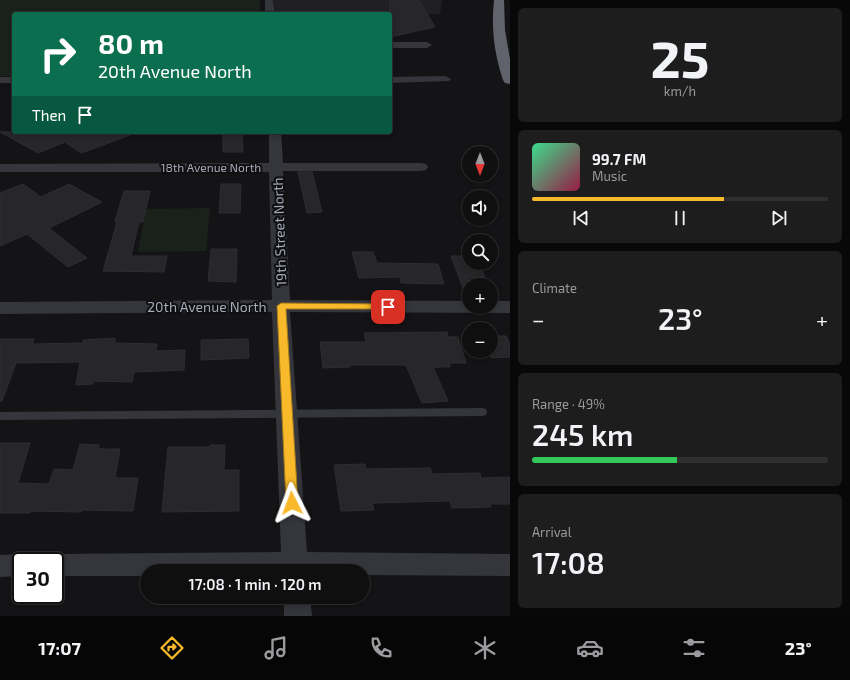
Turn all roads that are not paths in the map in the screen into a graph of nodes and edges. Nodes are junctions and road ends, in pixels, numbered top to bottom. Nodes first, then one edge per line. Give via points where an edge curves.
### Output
1 (269, 0) edge
2 (499, 0) edge
3 (270, 12) edge
4 (392, 45) edge
5 (427, 45) dead end
6 (0, 80) edge
7 (12, 80) edge
8 (392, 80) edge
9 (445, 80) dead end
10 (510, 80) edge
11 (275, 134) edge
12 (277, 166) junction
13 (421, 167) dead end
14 (0, 168) edge
15 (281, 306) junction
16 (0, 308) edge
17 (510, 308) edge
18 (482, 412) dead end
19 (287, 414) junction
20 (0, 416) edge
21 (295, 564) edge
22 (510, 564) edge
23 (12, 565) edge
24 (64, 565) edge
25 (0, 566) edge
26 (140, 566) edge
27 (370, 566) edge
28 (297, 604) edge
29 (298, 616) edge

1 - 3 street
2 - 10 highway via 498,30 501,52
4 - 5 street
6 - 7 street
8 - 9 street
11 - 12 street, 19th Street North
12 - 13 street, 18th Avenue North
12 - 14 street, 18th Avenue North
12 - 15 street, 19th Street North
15 - 16 street, 20th Avenue North
15 - 17 street, 20th Avenue North
15 - 19 street, 19th Street North
18 - 19 lane
19 - 20 lane
19 - 21 street, 19th Street North
22 - 27 street
23 - 25 street
24 - 26 street
28 - 29 street

